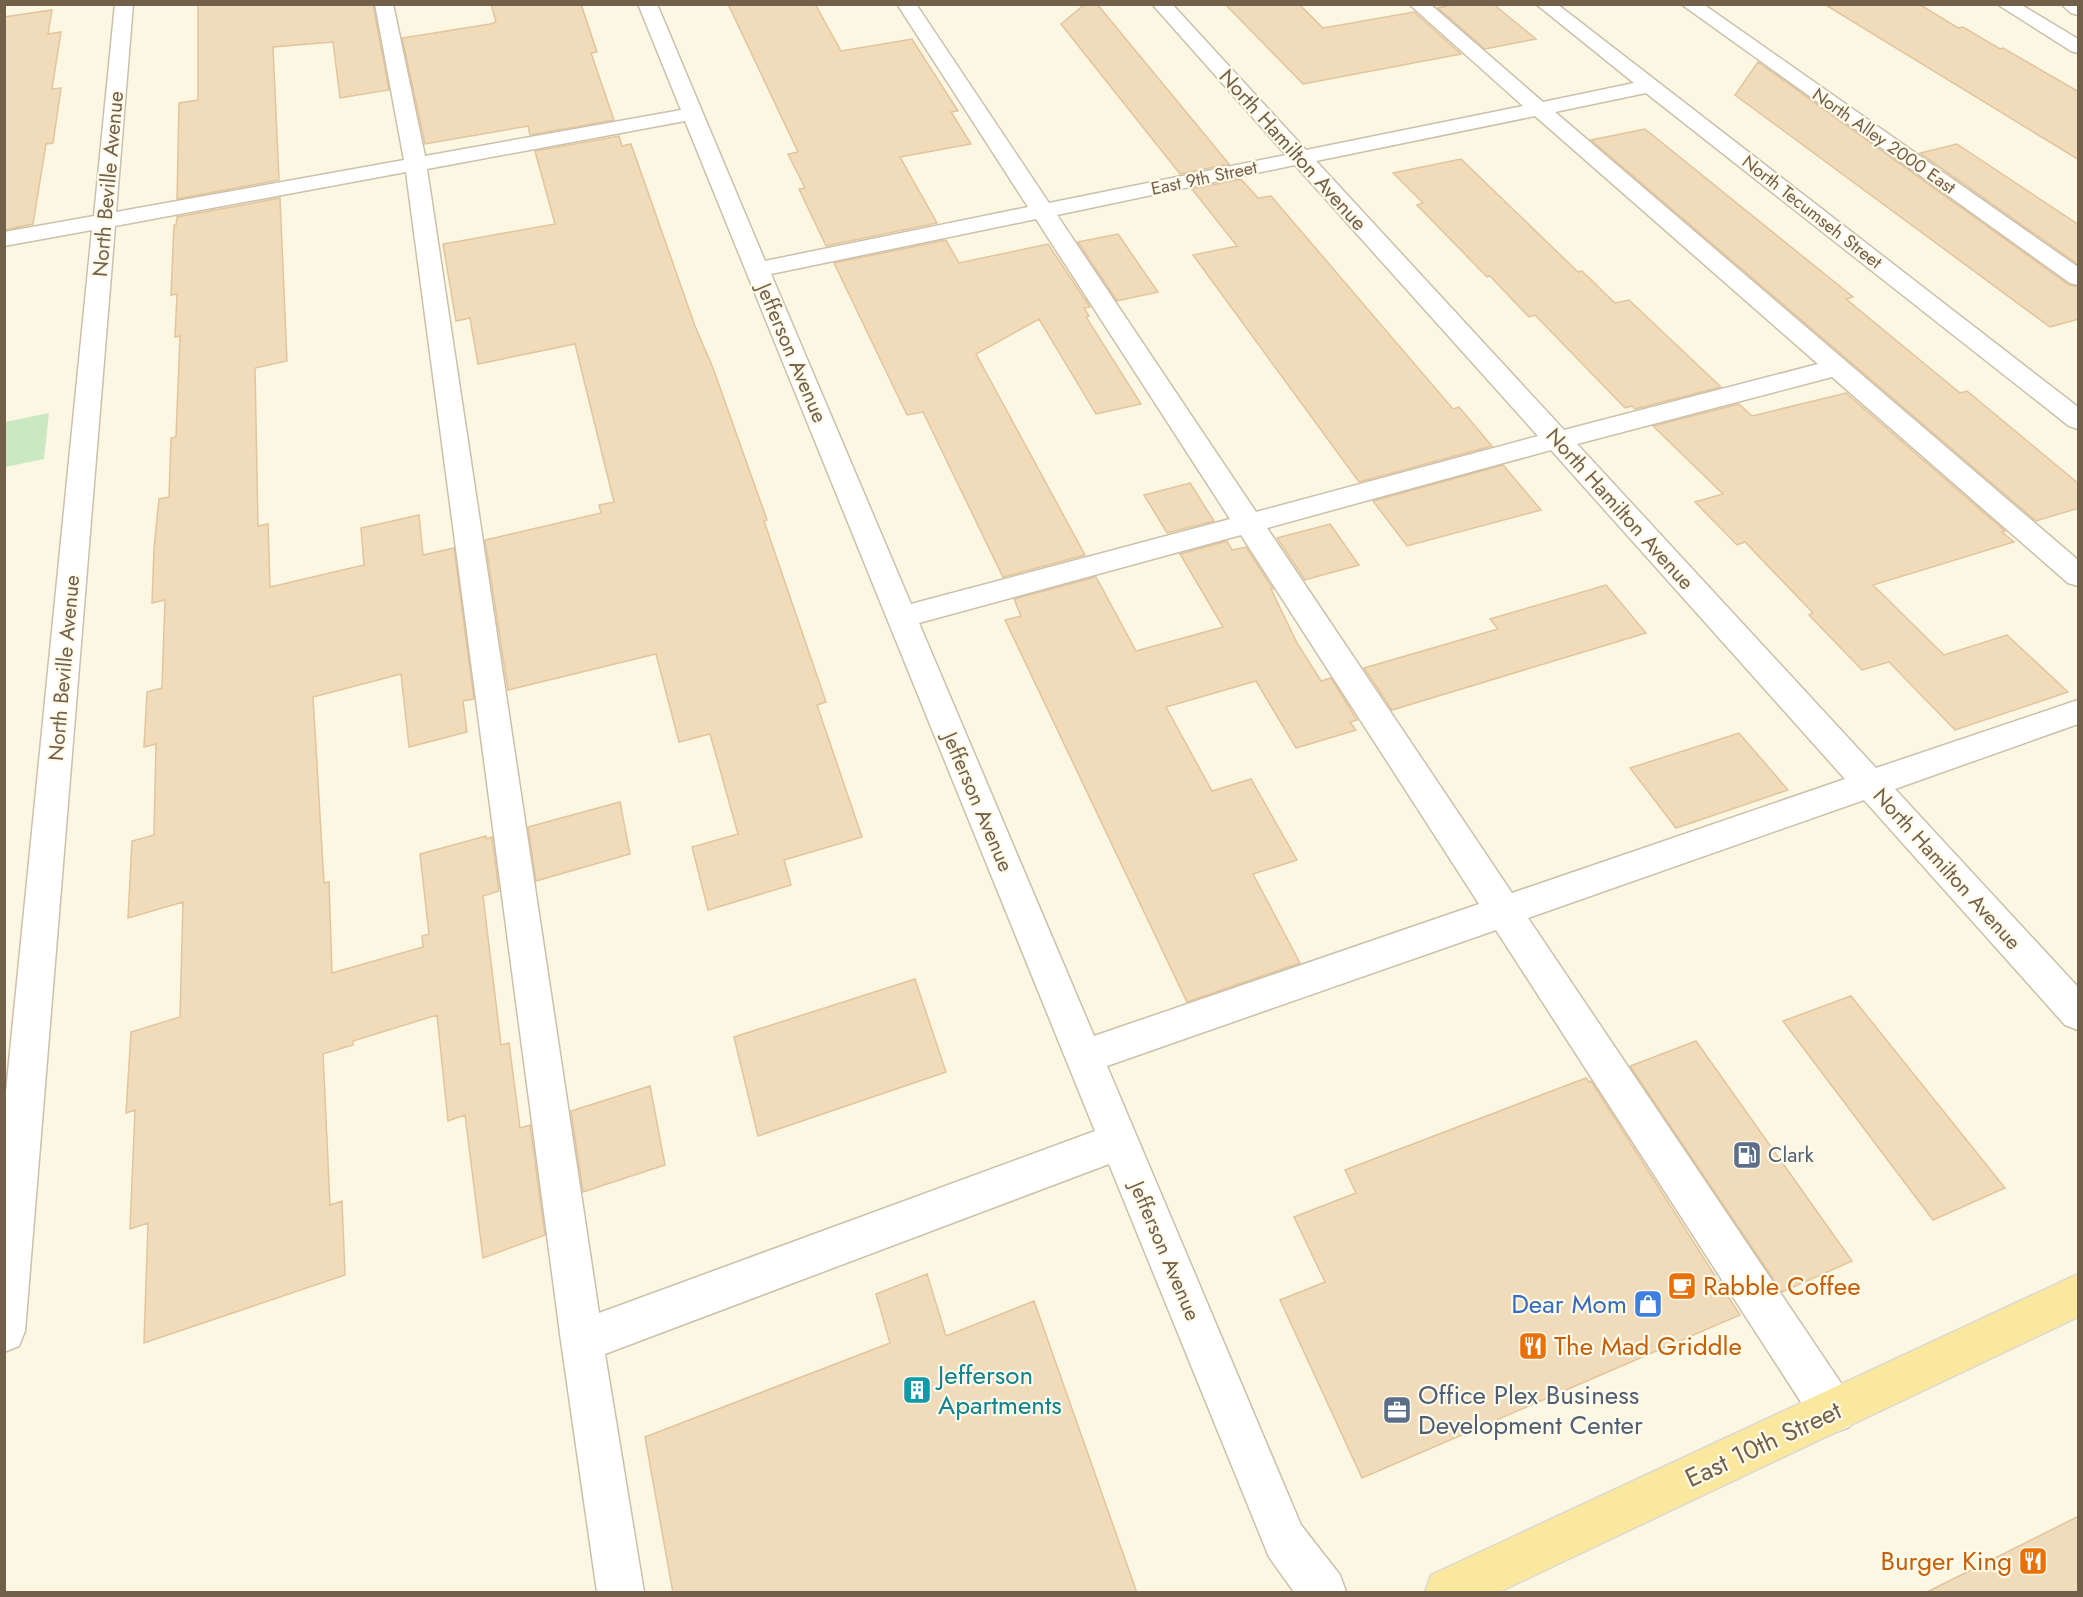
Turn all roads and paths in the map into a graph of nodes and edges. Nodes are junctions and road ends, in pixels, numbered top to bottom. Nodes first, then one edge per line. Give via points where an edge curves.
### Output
1 (124, 4) edge
2 (384, 4) edge
3 (647, 4) edge
4 (906, 4) edge
5 (1161, 4) edge
6 (1418, 4) edge
7 (1545, 4) edge
8 (1690, 4) edge
9 (2006, 4) edge
10 (2070, 4) edge
11 (2079, 9) edge
12 (2079, 47) edge
13 (1650, 86) junction
14 (1540, 109) junction
15 (692, 114) junction
16 (1300, 158) junction
17 (416, 165) junction
18 (1042, 211) junction
19 (105, 221) junction
20 (4, 239) edge
21 (757, 270) junction
22 (2079, 278) edge
23 (1838, 367) junction
24 (2079, 420) edge
25 (1557, 440) junction
26 (1248, 524) junction
27 (2079, 576) edge
28 (902, 618) junction
29 (2079, 712) edge
30 (1869, 784) junction
31 (1503, 911) junction
32 (2079, 1013) edge
33 (1084, 1057) junction
34 (1119, 1141) junction
35 (2079, 1295) edge
36 (4, 1331) edge
37 (582, 1341) junction
38 (1833, 1411) junction
39 (620, 1593) edge
40 (1323, 1593) edge
41 (1448, 1593) edge

1 - 19 street, North Beville Avenue
2 - 17 street
3 - 15 street, Jefferson Avenue
4 - 18 street
5 - 16 street, North Hamilton Avenue
6 - 14 street
7 - 13 street, North Tecumseh Street
8 - 22 street, North Alley 2000 East
9 - 12 street
10 - 11 street
13 - 14 street, East 9th Street
13 - 24 street, North Tecumseh Street
14 - 16 street, East 9th Street
14 - 23 street
15 - 17 street
15 - 21 street, Jefferson Avenue
16 - 18 street, East 9th Street
16 - 25 street, North Hamilton Avenue
17 - 19 street
17 - 37 street
18 - 21 street, East 9th Street
18 - 26 street
19 - 20 street
19 - 36 street, North Beville Avenue
21 - 28 street, Jefferson Avenue
23 - 25 street
23 - 27 street
25 - 26 street
25 - 30 street, North Hamilton Avenue
26 - 28 street
26 - 31 street
28 - 33 street, Jefferson Avenue
29 - 30 street
30 - 31 street
30 - 32 street, North Hamilton Avenue
31 - 33 street
31 - 38 street
33 - 34 street, Jefferson Avenue
34 - 37 street
34 - 40 street, Jefferson Avenue via 1285,1541
35 - 38 main road, East 10th Street
37 - 39 street
38 - 41 main road, East 10th Street

